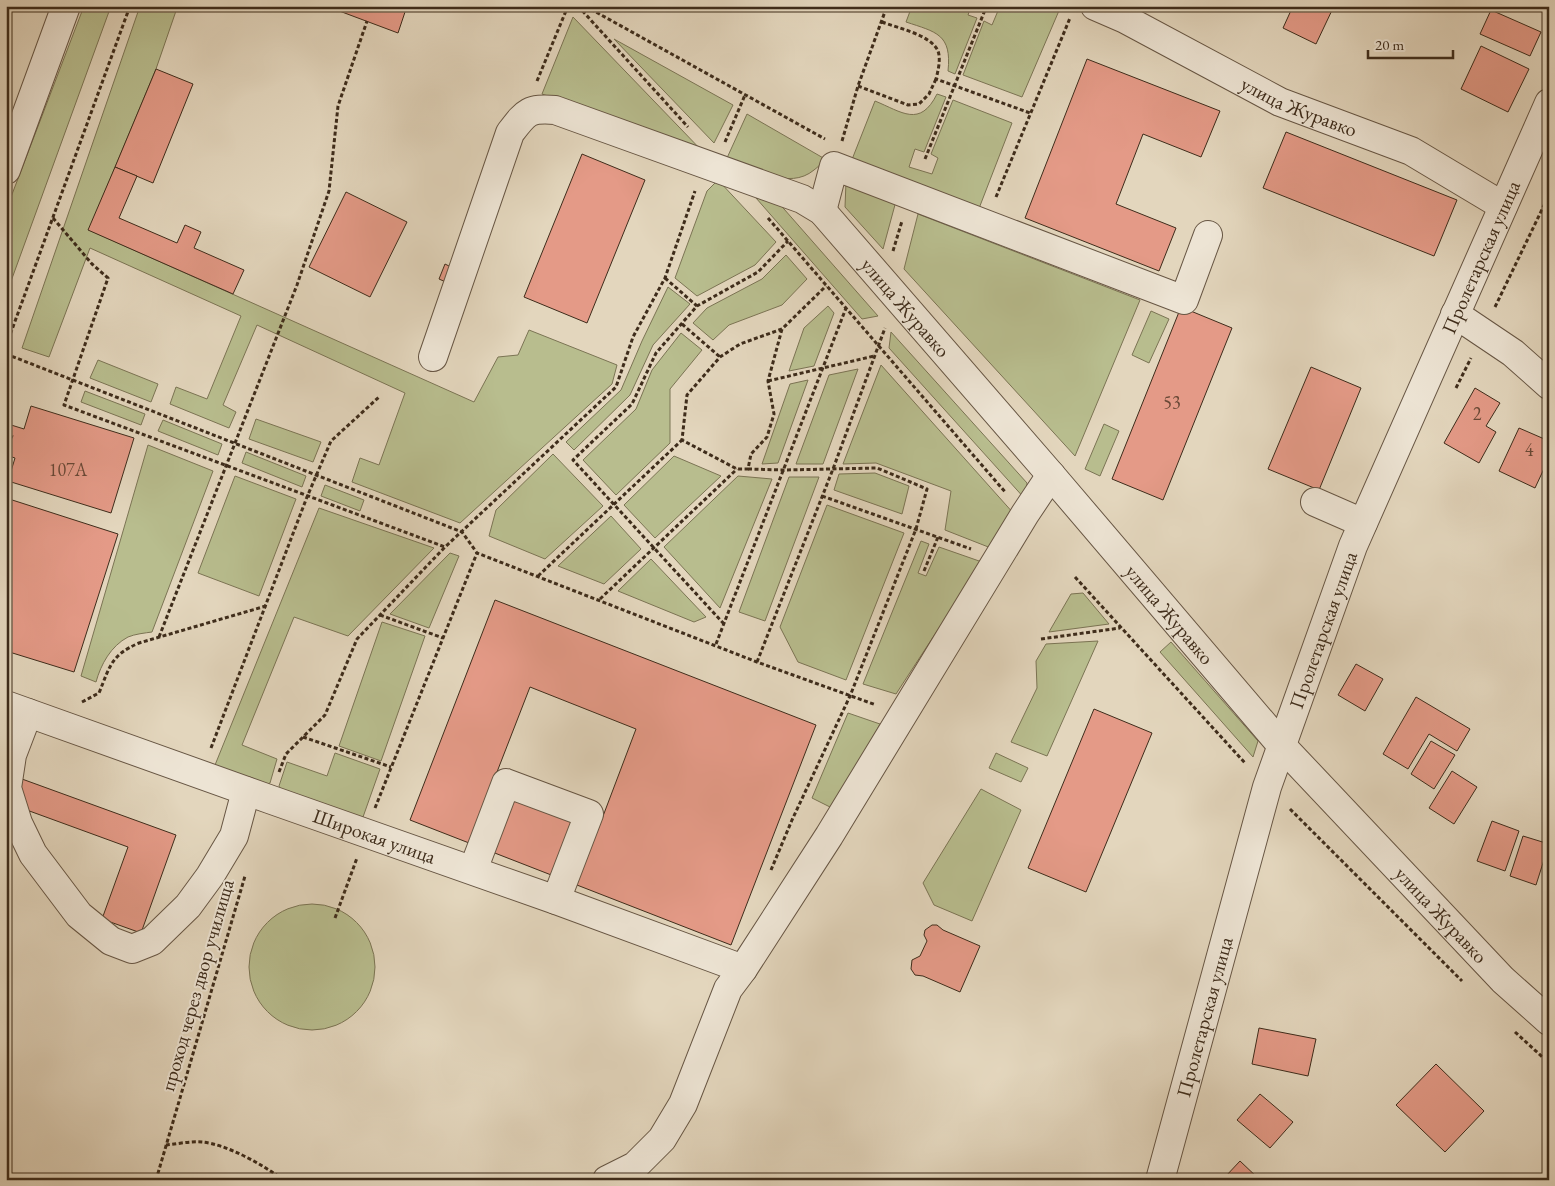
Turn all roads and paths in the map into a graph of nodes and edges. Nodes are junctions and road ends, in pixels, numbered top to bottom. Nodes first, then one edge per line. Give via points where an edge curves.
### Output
1 (66, 6) edge
2 (130, 6) edge
3 (568, 6) edge
4 (578, 6) edge
5 (585, 6) edge
6 (888, 6) edge
7 (985, 10) dead end
8 (1083, 11) edge
9 (367, 21) dead end
10 (882, 22) junction
11 (936, 79) junction
12 (858, 86) junction
13 (954, 86) junction
14 (745, 95) junction
15 (1549, 103) edge
16 (1030, 113) junction
17 (522, 116) junction
18 (691, 130) dead end
19 (837, 156) junction
20 (925, 159) dead end
21 (6, 170) edge
22 (721, 170) junction
23 (910, 196) junction
24 (812, 205) junction
25 (1503, 206) junction
26 (764, 213) dead end
27 (53, 218) junction
28 (985, 224) junction
29 (1208, 235) dead end
30 (788, 241) junction
31 (665, 278) junction
32 (826, 286) junction
33 (890, 290) junction
34 (697, 306) junction
35 (846, 308) junction
36 (1455, 314) junction
37 (682, 324) junction
38 (782, 329) junction
39 (6, 346) edge
40 (879, 346) junction
41 (1514, 353) junction
42 (6, 354) edge
43 (875, 356) junction
44 (433, 357) dead end
45 (720, 357) junction
46 (822, 369) junction
47 (1549, 374) edge
48 (74, 380) junction
49 (768, 381) junction
50 (1549, 385) edge
51 (380, 397) dead end
52 (6, 434) edge
53 (13, 437) dead end
54 (682, 440) junction
55 (235, 443) junction
56 (226, 466) junction
57 (748, 468) junction
58 (737, 469) junction
59 (833, 469) junction
60 (784, 470) junction
61 (317, 475) junction
62 (1051, 475) junction
63 (822, 496) junction
64 (307, 497) junction
65 (1315, 502) dead end
66 (614, 505) junction
67 (1025, 514) junction
68 (1363, 523) junction
69 (916, 529) junction
70 (462, 532) junction
71 (938, 537) junction
72 (445, 548) junction
73 (654, 548) junction
74 (477, 553) junction
75 (998, 558) junction
76 (924, 571) dead end
77 (538, 576) junction
78 (1075, 578) dead end
79 (600, 600) junction
80 (266, 606) junction
81 (380, 615) junction
82 (724, 624) junction
83 (1121, 628) junction
84 (159, 637) junction
85 (443, 638) junction
86 (1041, 639) dead end
87 (716, 644) junction
88 (757, 662) junction
89 (850, 696) junction
90 (17, 709) edge
91 (902, 715) junction
92 (54, 722) junction
93 (303, 737) junction
94 (1282, 746) junction
95 (391, 768) junction
96 (200, 775) junction
97 (1267, 787) junction
98 (258, 795) junction
99 (366, 832) junction
100 (474, 870) junction
101 (247, 871) dead end
102 (769, 874) dead end
103 (556, 900) junction
104 (335, 918) dead end
105 (743, 969) junction
106 (1462, 981) dead end
107 (1549, 1021) edge
108 (1512, 1029) dead end
109 (1549, 1063) edge
110 (166, 1145) junction
111 (156, 1180) edge
112 (283, 1180) edge
113 (607, 1180) edge
114 (1160, 1180) edge

1 - 21 street
2 - 27 path
3 - 17 path
4 - 18 path
5 - 14 path
6 - 10 path
7 - 13 path
8 - 16 path
8 - 25 street, улица Журавко via 1125,19 1280,102 1411,151
9 - 55 path via 338,106 329,191
10 - 11 path via 928,39 938,51
10 - 12 path
11 - 12 path via 929,94 919,104 908,105
11 - 13 path
12 - 19 path
13 - 16 path
13 - 20 path
14 - 19 path
14 - 22 path via 717,159
15 - 25 street, Пролетарская улица
16 - 28 path
17 - 22 street via 536,108 556,110
17 - 44 street via 510,133
19 - 23 street
19 - 24 street
22 - 24 street
22 - 31 path via 697,185
23 - 28 street
23 - 33 path
24 - 33 street, улица Журавко
25 - 36 street, Пролетарская улица
26 - 30 path
27 - 39 path
27 - 48 path via 108,278
28 - 29 street via 1184,300
30 - 32 path
30 - 34 path via 758,272
31 - 34 path
31 - 70 path via 633,337 616,387
32 - 35 path
32 - 38 path
33 - 40 path
33 - 62 street, улица Журавко
34 - 37 path
35 - 40 path
35 - 46 path
36 - 41 street
36 - 68 street, Пролетарская улица
37 - 45 path
37 - 66 path via 656,353 632,404 573,460
38 - 45 path via 740,344
38 - 49 path
40 - 43 path
40 - 67 path
41 - 47 street
41 - 50 street
42 - 48 path
43 - 46 path
43 - 59 path
45 - 54 path via 687,396
46 - 49 path
46 - 60 path
48 - 55 path
48 - 56 path via 64,405
49 - 57 path via 774,414 767,437 751,454
51 - 61 path via 331,441
52 - 53 path
54 - 58 path
54 - 66 path
55 - 56 path
55 - 61 path
56 - 64 path
56 - 84 path
57 - 58 path
57 - 60 path
58 - 73 path
59 - 60 path
59 - 63 path
59 - 69 path via 876,468 927,489
60 - 82 path
61 - 64 path
61 - 70 path
62 - 67 street
62 - 94 street, улица Журавко
63 - 69 path
63 - 88 path
64 - 72 path
64 - 80 path
65 - 68 street
66 - 73 path
66 - 77 path
67 - 75 street
68 - 94 street, Пролетарская улица
69 - 71 path
69 - 89 path
70 - 72 path
70 - 74 path
71 - 75 path
71 - 76 path
72 - 81 path
73 - 79 path
73 - 82 path
74 - 77 path
74 - 85 path
75 - 91 street
77 - 79 path
78 - 83 path
79 - 87 path
80 - 84 path
80 - 96 path
81 - 85 path
81 - 93 path via 357,639 325,715
82 - 87 path
83 - 86 path
83 - 97 path
84 - 92 path via 125,649 111,662 99,693 66,709
85 - 95 path
87 - 88 path
88 - 89 path
89 - 91 path
89 - 102 path
90 - 92 street, Широкая улица
90 - 98 street via 8,788 18,823 34,854 78,915 110,941 132,949 152,941 188,906 210,876
91 - 105 street
92 - 96 street, Широкая улица
93 - 95 path
93 - 98 path via 286,754
94 - 97 street, Пролетарская улица
94 - 107 street, улица Журавко via 1503,980
95 - 99 path
96 - 98 street, Широкая улица
97 - 106 path
97 - 114 street, Пролетарская улица
98 - 99 street, Широкая улица
99 - 100 street, Широкая улица
99 - 104 path
100 - 103 street, Широкая улица
100 - 103 street via 506,783 589,814
101 - 110 path, проход через двор училища
103 - 105 street, Широкая улица
105 - 113 street via 728,989 683,1104 662,1139 635,1166
108 - 109 path
110 - 111 path, проход через двор училища
110 - 112 path via 202,1142 229,1149 269,1169

